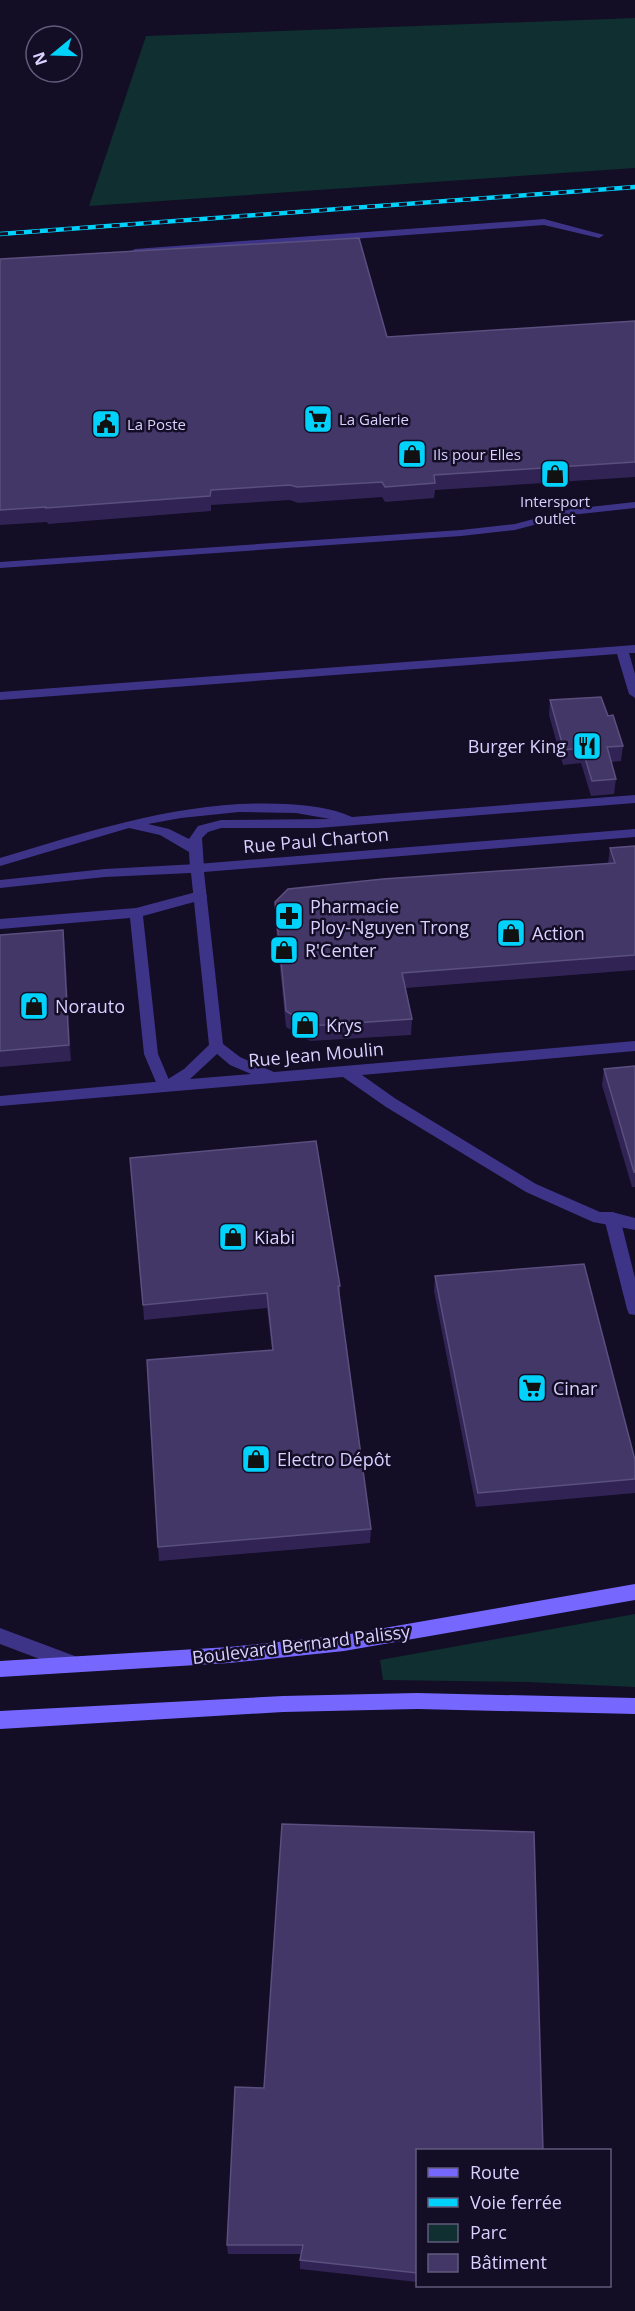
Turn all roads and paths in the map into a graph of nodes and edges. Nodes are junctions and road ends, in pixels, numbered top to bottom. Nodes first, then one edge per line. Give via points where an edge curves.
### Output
1 (599, 235) dead end
2 (130, 252) edge
3 (635, 505) edge
4 (0, 565) edge
5 (629, 650) edge
6 (635, 694) edge
7 (0, 696) edge
8 (635, 799) edge
9 (350, 820) junction
10 (129, 824) junction
11 (635, 833) edge
12 (194, 849) junction
13 (0, 862) edge
14 (197, 868) junction
15 (0, 884) edge
16 (200, 896) junction
17 (136, 913) junction
18 (0, 924) edge
19 (216, 1046) junction
20 (635, 1046) edge
21 (344, 1071) junction
22 (273, 1078) junction
23 (165, 1087) junction
24 (0, 1101) edge
25 (612, 1218) junction
26 (635, 1224) edge
27 (635, 1309) edge
28 (635, 1592) edge
29 (0, 1636) edge
30 (74, 1664) junction
31 (0, 1669) edge
32 (635, 1706) edge
33 (0, 1720) edge

1 - 2 street via 544,222
3 - 4 street via 570,512 515,527 461,533
5 - 6 street
5 - 7 street
8 - 9 street
9 - 10 street via 324,812 220,809
9 - 12 street via 318,824 221,824 203,828 195,837
10 - 12 street via 164,832
10 - 13 street
11 - 14 street, Rue Paul Charton
12 - 14 street
14 - 15 street, Rue Paul Charton
14 - 16 street
16 - 17 street
16 - 19 street
17 - 18 street
17 - 23 street via 151,1054
19 - 22 street via 235,1061
19 - 23 street via 182,1079
20 - 21 street, Rue Jean Moulin
21 - 22 street, Rue Jean Moulin
21 - 25 street via 531,1188 598,1218
22 - 23 street, Rue Jean Moulin
23 - 24 street, Rue Jean Moulin
25 - 26 street
25 - 27 street
28 - 30 main road, Boulevard Bernard Palissy via 344,1643 230,1655
29 - 30 street
30 - 31 main road, Boulevard Bernard Palissy
32 - 33 main road via 417,1701 283,1704

